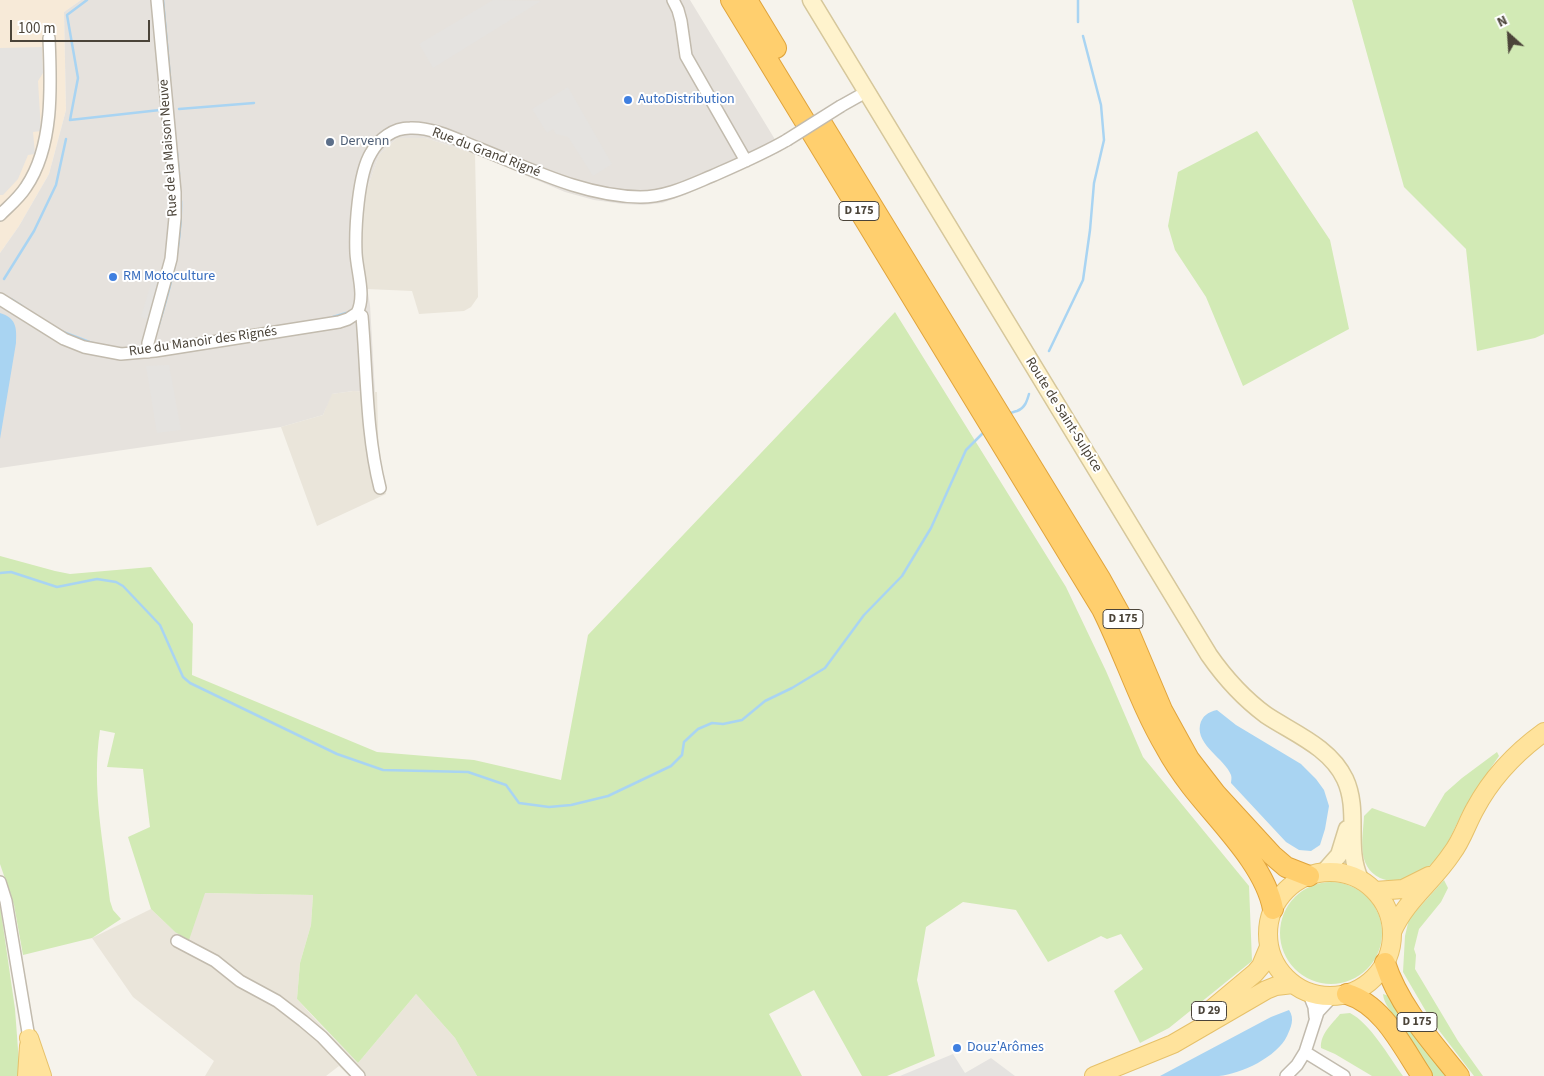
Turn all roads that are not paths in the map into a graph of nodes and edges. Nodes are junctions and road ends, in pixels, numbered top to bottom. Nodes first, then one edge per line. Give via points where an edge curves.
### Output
1 (157, 0) edge
2 (672, 0) edge
3 (731, 0) edge
4 (748, 0) edge
5 (811, 0) edge
6 (49, 38) dead end
7 (866, 92) junction
8 (746, 161) junction
9 (0, 215) edge
10 (0, 299) edge
11 (357, 313) junction
12 (148, 352) junction
13 (998, 423) junction
14 (380, 488) dead end
15 (1544, 732) edge
16 (1350, 797) junction
17 (1436, 872) junction
18 (1316, 874) junction
19 (1360, 879) junction
20 (0, 882) edge
21 (1375, 891) junction
22 (1273, 909) junction
23 (1392, 932) junction
24 (177, 941) dead end
25 (1269, 947) junction
26 (1385, 962) junction
27 (1301, 988) junction
28 (1340, 995) junction
29 (1315, 1017) junction
30 (29, 1038) junction
31 (1305, 1052) junction
32 (1133, 1060) junction
33 (27, 1076) edge
34 (34, 1076) edge
35 (42, 1076) edge
36 (359, 1076) edge
37 (1094, 1076) edge
38 (1286, 1076) edge
39 (1344, 1076) edge
40 (1422, 1076) edge
41 (1459, 1076) edge

1 - 12 street, Rue de la Maison Neuve via 175,218 171,259
2 - 8 street via 681,21 686,56
3 - 13 highway, D 175
4 - 13 highway, D 175
5 - 7 street, Route de Saint-Sulpice
6 - 9 street via 50,100 39,160 26,188
7 - 8 street, Rue du Grand Rigné, bridge
7 - 16 street, Route de Saint-Sulpice via 1209,655 1244,697 1312,742 1334,762 1345,778
8 - 11 street, Rue du Grand Rigné via 655,197 618,195 558,181 428,130 396,130 375,146 365,165 358,214 356,253 361,297
10 - 12 street, Rue du Manoir des Rignés via 64,339 84,347 120,354
11 - 12 street, Rue du Manoir des Rignés via 339,322
11 - 14 street, Rue du Grand Rigné via 362,316 368,411 374,467
13 - 18 highway, D 175 via 1114,603 1162,710 1189,759 1272,855 1293,870
13 - 22 highway, D 175 via 1102,609 1148,715 1166,748 1190,786 1254,867 1268,891
15 - 17 main road via 1520,751 1495,778 1456,848
16 - 18 street, Route de Saint-Sulpice via 1350,817 1339,855
16 - 19 street, Route de Saint-Sulpice via 1354,816 1353,858
17 - 21 main road via 1403,889
17 - 23 main road via 1403,911
18 - 19 main road via 1342,873
18 - 22 main road via 1297,881 1279,898
19 - 21 main road
20 - 30 street
21 - 23 main road via 1388,910
22 - 25 main road via 1268,928
23 - 26 main road
24 - 36 street via 215,961 303,1021
25 - 27 main road via 1278,968
25 - 32 main road, D 29 via 1261,966 1248,980 1188,1028
26 - 28 main road via 1369,982
26 - 41 highway, D 175 via 1396,989 1416,1020
27 - 28 main road via 1321,995
27 - 29 street via 1314,1007
27 - 32 main road, D 29 via 1276,986 1266,990 1173,1044
28 - 29 street via 1322,1006
28 - 40 highway, D 175 via 1357,997 1372,1006
29 - 31 street
30 - 33 main road
30 - 34 main road
30 - 35 main road
31 - 38 street
31 - 39 street
32 - 37 main road, D 29

